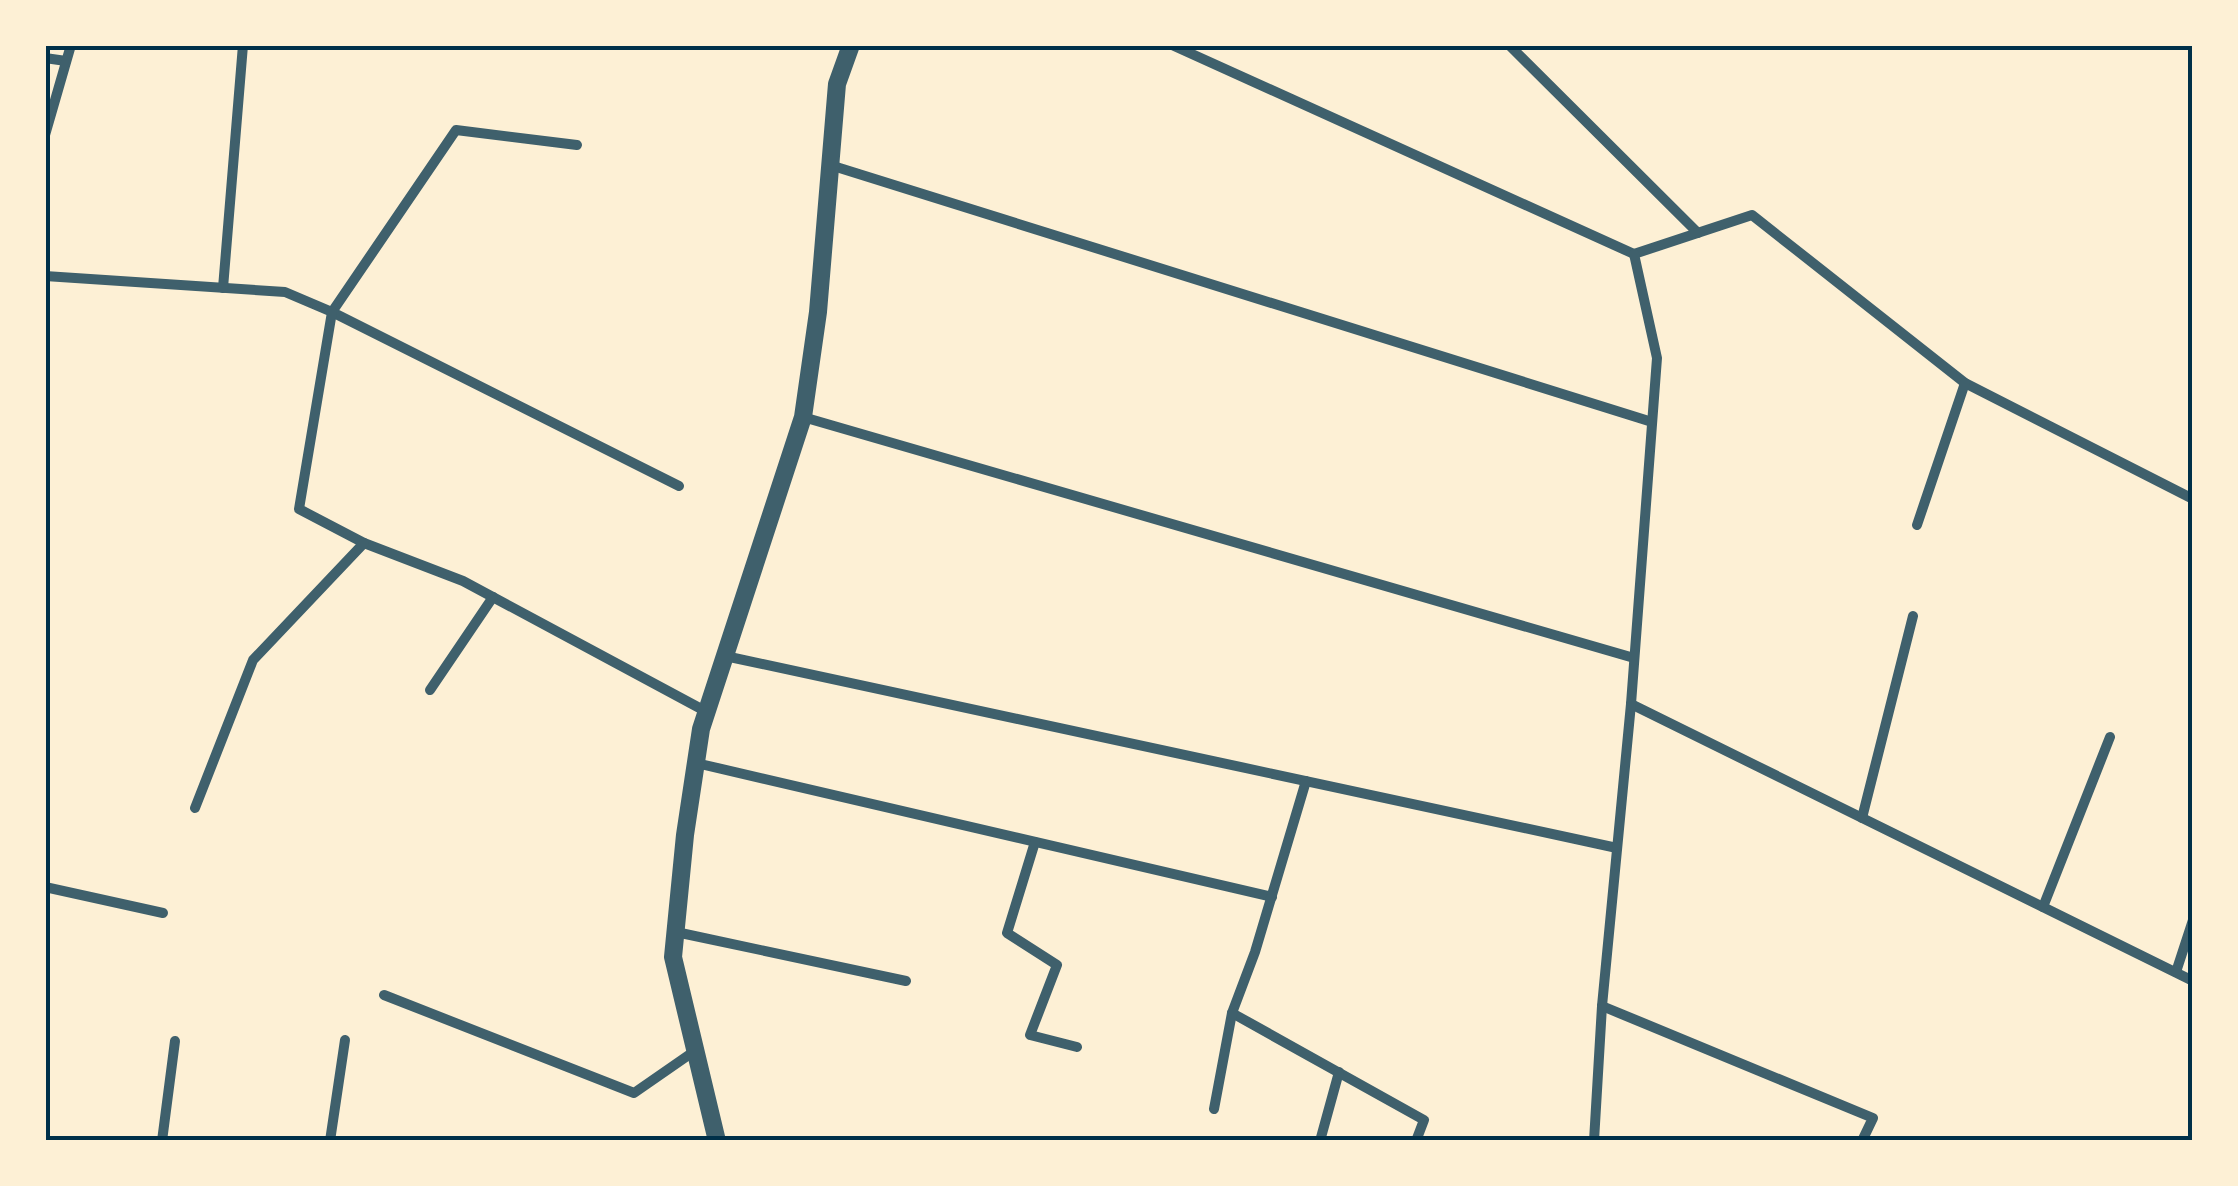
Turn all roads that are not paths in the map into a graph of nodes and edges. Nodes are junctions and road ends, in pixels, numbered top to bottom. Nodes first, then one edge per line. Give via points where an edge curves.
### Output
1 (71, 45) edge
2 (244, 45) edge
3 (852, 45) edge
4 (1172, 45) edge
5 (1510, 45) edge
6 (45, 58) edge
7 (66, 61) junction
8 (45, 135) edge
9 (577, 145) dead end
10 (830, 166) junction
11 (1698, 233) junction
12 (1634, 254) junction
13 (45, 276) edge
14 (224, 288) junction
15 (332, 312) junction
16 (1965, 383) junction
17 (803, 417) junction
18 (1652, 422) junction
19 (679, 486) dead end
20 (2193, 499) edge
21 (1916, 525) dead end
22 (364, 543) junction
23 (493, 597) junction
24 (1913, 616) dead end
25 (725, 656) junction
26 (1634, 658) junction
27 (430, 690) dead end
28 (1631, 704) junction
29 (706, 712) junction
30 (2110, 737) dead end
31 (696, 763) junction
32 (1306, 782) junction
33 (195, 808) dead end
34 (1862, 818) junction
35 (1035, 842) junction
36 (1617, 848) junction
37 (45, 887) edge
38 (1272, 897) junction
39 (2042, 907) junction
40 (163, 914) dead end
41 (2193, 920) edge
42 (676, 932) junction
43 (2176, 972) junction
44 (906, 980) dead end
45 (2193, 981) edge
46 (384, 996) dead end
47 (1602, 1006) junction
48 (1232, 1014) junction
49 (345, 1040) dead end
50 (176, 1041) dead end
51 (1078, 1046) dead end
52 (696, 1050) junction
53 (1339, 1072) junction
54 (1214, 1109) dead end
55 (162, 1141) edge
56 (330, 1141) edge
57 (717, 1141) edge
58 (1320, 1141) edge
59 (1416, 1141) edge
60 (1594, 1141) edge
61 (1862, 1141) edge

1 - 7 street
2 - 14 street
3 - 10 street via 837,84
4 - 12 street
5 - 11 street
6 - 7 street
7 - 8 street
9 - 15 street via 456,130
10 - 17 street
10 - 18 street
11 - 12 street
11 - 16 street via 1752,216
12 - 18 street via 1657,358
13 - 14 street
14 - 15 street via 286,292
15 - 19 street
15 - 22 street via 298,508
16 - 20 street
16 - 21 street
17 - 25 street
17 - 26 street
18 - 26 street
22 - 23 street
22 - 33 street via 253,660
23 - 27 street
23 - 29 street
24 - 34 street
25 - 29 street
25 - 32 street
26 - 28 street
28 - 34 street
28 - 36 street
29 - 31 street
30 - 39 street
31 - 35 street
31 - 42 street
32 - 36 street
32 - 38 street
34 - 39 street
35 - 38 street
35 - 51 street via 1006,933 1056,966 1030,1035
36 - 47 street
37 - 40 street
38 - 48 street
39 - 43 street
41 - 43 street
42 - 44 street
42 - 52 street via 673,957
43 - 45 street
46 - 52 street via 634,1093
47 - 60 street
47 - 61 street via 1873,1118
48 - 53 street
48 - 54 street
49 - 56 street
50 - 55 street
52 - 57 street
53 - 58 street
53 - 59 street via 1424,1120

